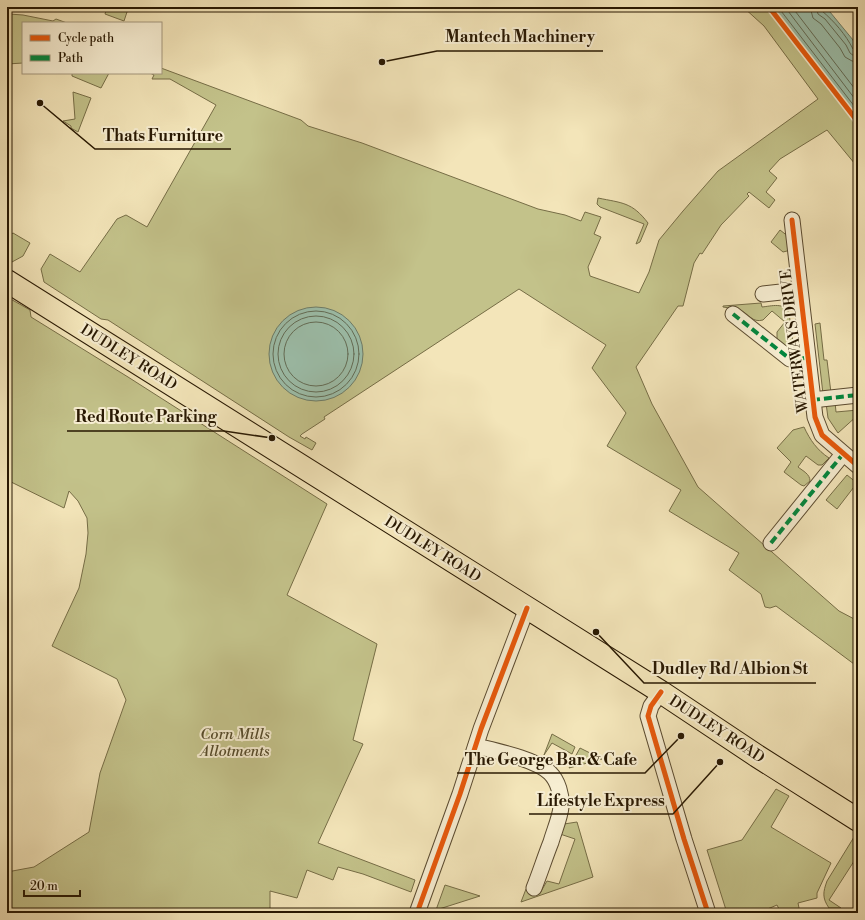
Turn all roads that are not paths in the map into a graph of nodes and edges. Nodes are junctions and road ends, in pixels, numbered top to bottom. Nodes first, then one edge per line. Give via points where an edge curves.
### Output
1 (792, 220) dead end
2 (7, 281) edge
3 (799, 290) junction
4 (763, 294) dead end
5 (733, 314) dead end
6 (807, 358) junction
7 (858, 395) edge
8 (812, 400) junction
9 (843, 454) junction
10 (858, 466) edge
11 (771, 543) dead end
12 (527, 608) junction
13 (661, 692) junction
14 (476, 746) junction
15 (858, 820) edge
16 (534, 888) dead end
17 (417, 913) edge
18 (708, 913) edge

1 - 3 street, WATERWAYS DRIVE
2 - 12 main road, DUDLEY ROAD
3 - 4 street, WATERWAYS DRIVE
3 - 6 street, WATERWAYS DRIVE
5 - 6 street, WATERWAYS DRIVE via 790,359
6 - 8 street, WATERWAYS DRIVE
7 - 8 street, WATERWAYS DRIVE
8 - 9 street, WATERWAYS DRIVE via 814,417 822,435
9 - 10 street, WATERWAYS DRIVE
9 - 11 street
12 - 13 main road, DUDLEY ROAD
12 - 14 street
13 - 15 main road, DUDLEY ROAD
13 - 18 street via 651,706 648,716
14 - 16 street via 519,757 549,772 556,780 561,794 561,806
14 - 17 street

